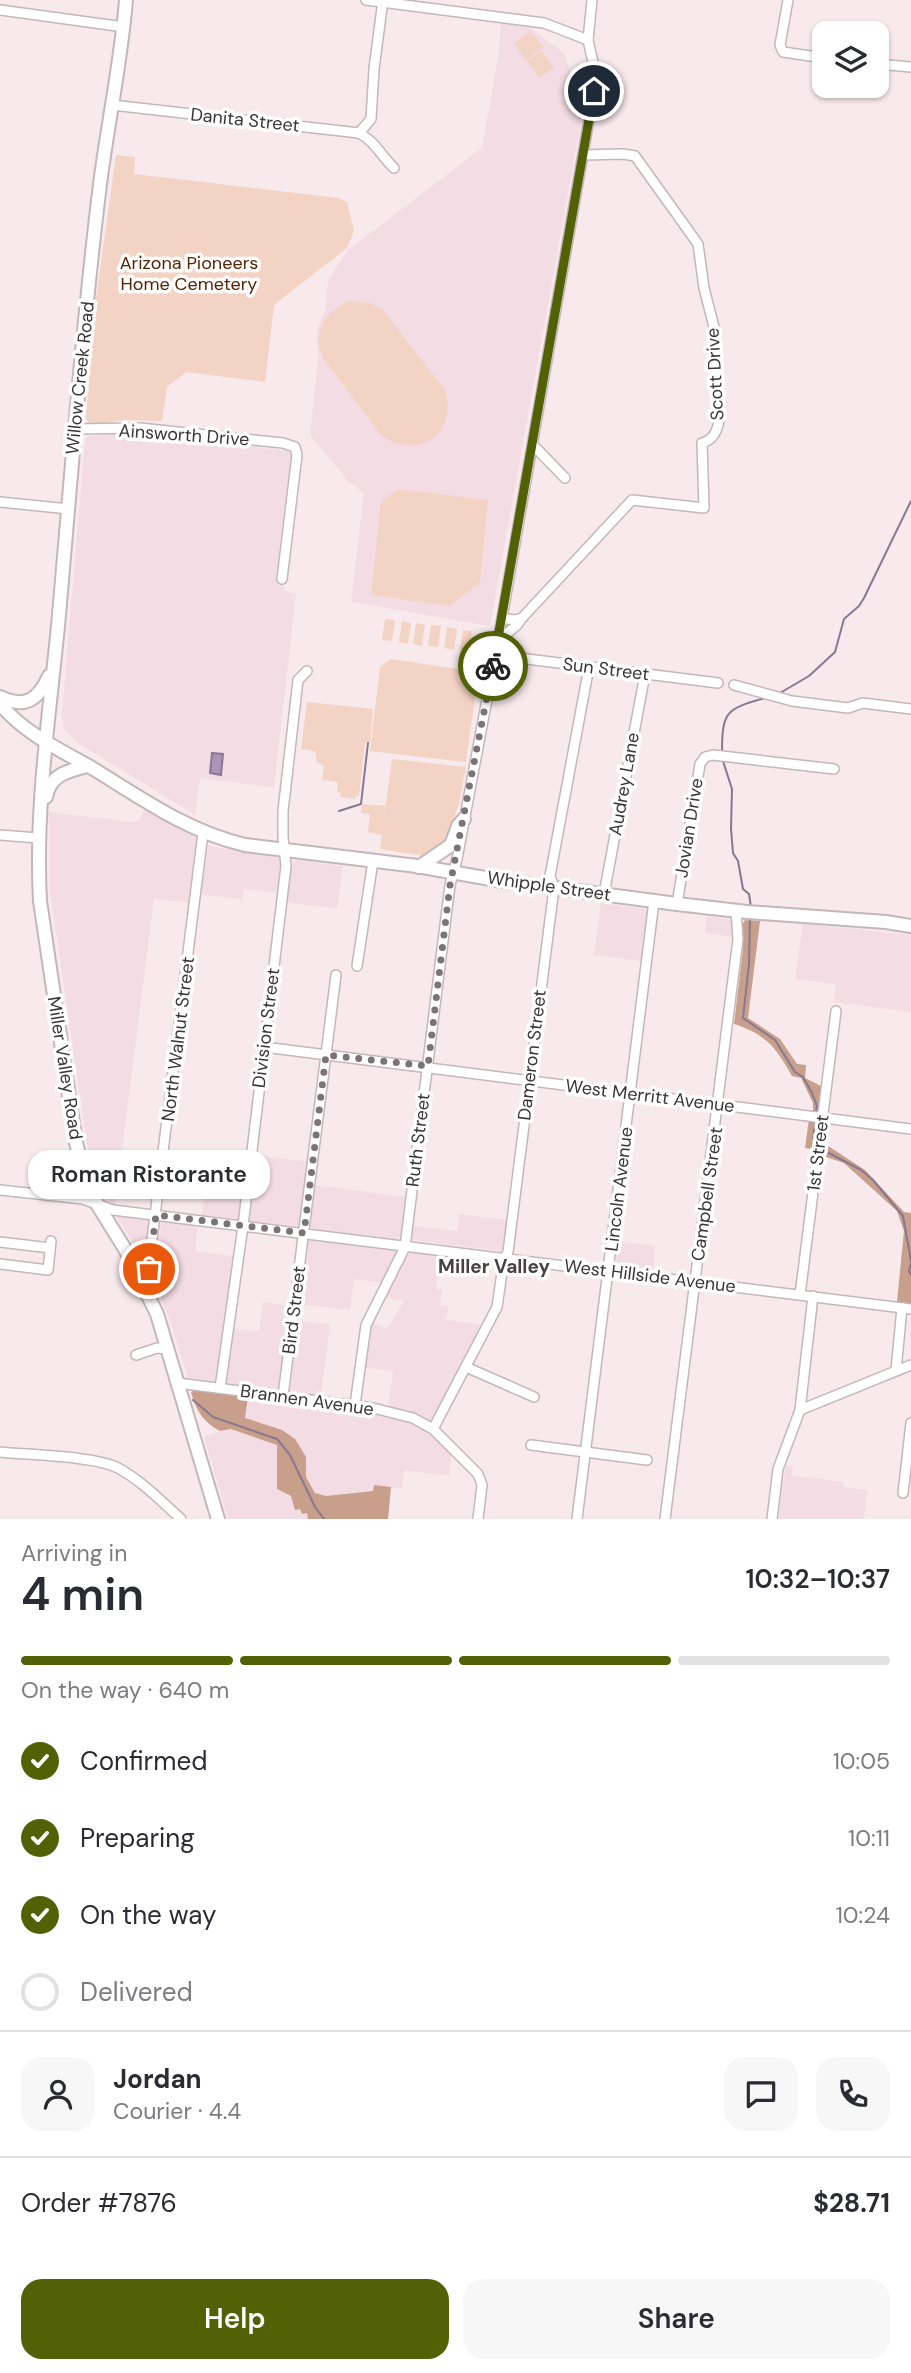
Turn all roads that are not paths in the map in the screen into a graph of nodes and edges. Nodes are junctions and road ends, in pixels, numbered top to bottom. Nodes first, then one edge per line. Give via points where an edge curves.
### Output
1 (126, 0) edge
2 (366, 0) edge
3 (592, 0) edge
4 (788, 0) edge
5 (383, 1) edge
6 (0, 10) edge
7 (124, 27) junction
8 (588, 40) junction
9 (812, 56) edge
10 (889, 65) edge
11 (911, 67) edge
12 (112, 105) junction
13 (359, 133) junction
14 (583, 155) junction
15 (394, 168) dead end
16 (73, 429) junction
17 (533, 445) junction
18 (565, 478) dead end
19 (0, 502) edge
20 (69, 509) junction
21 (282, 579) dead end
22 (502, 618) junction
23 (522, 618) junction
24 (498, 641) junction
25 (495, 655) junction
26 (53, 666) junction
27 (589, 667) junction
28 (307, 671) dead end
29 (645, 674) junction
30 (718, 683) dead end
31 (734, 685) dead end
32 (0, 697) edge
33 (0, 704) edge
34 (911, 709) edge
35 (46, 741) junction
36 (45, 758) joint
37 (87, 766) junction
38 (834, 769) dead end
39 (40, 810) junction
40 (464, 819) junction
41 (203, 833) junction
42 (0, 835) edge
43 (38, 838) junction
44 (285, 850) junction
45 (373, 861) junction
46 (419, 867) junction
47 (454, 873) junction
48 (554, 888) junction
49 (605, 888) junction
50 (654, 901) junction
51 (677, 904) junction
52 (736, 910) junction
53 (911, 924) edge
54 (357, 966) dead end
55 (336, 975) dead end
56 (836, 1011) dead end
57 (264, 1046) junction
58 (326, 1055) junction
59 (428, 1066) junction
60 (529, 1080) junction
61 (631, 1093) junction
62 (719, 1105) junction
63 (818, 1116) junction
64 (911, 1129) edge
65 (0, 1190) edge
66 (97, 1205) junction
67 (156, 1215) junction
68 (243, 1226) junction
69 (304, 1233) junction
70 (0, 1242) edge
71 (405, 1247) junction
72 (504, 1259) junction
73 (0, 1264) edge
74 (608, 1271) junction
75 (695, 1282) junction
76 (146, 1287) junction
77 (800, 1294) junction
78 (813, 1296) junction
79 (907, 1309) edge
80 (168, 1349) junction
81 (136, 1355) dead end
82 (911, 1365) edge
83 (466, 1367) junction
84 (896, 1370) junction
85 (178, 1383) junction
86 (220, 1388) junction
87 (283, 1396) junction
88 (534, 1397) dead end
89 (355, 1405) junction
90 (800, 1410) junction
91 (911, 1423) edge
92 (433, 1429) junction
93 (531, 1445) dead end
94 (0, 1452) edge
95 (586, 1452) junction
96 (647, 1460) dead end
97 (903, 1493) dead end
98 (181, 1519) edge
99 (218, 1519) edge
100 (478, 1519) edge
101 (578, 1519) edge
102 (665, 1519) edge
103 (772, 1519) edge

1 - 7 main road, Willow Creek Road
2 - 5 street
3 - 8 street, Ruth Street
4 - 9 street via 780,45 783,52
5 - 8 street via 544,23
5 - 13 street via 371,118
6 - 7 street
7 - 12 main road, Willow Creek Road
8 - 14 street, Ruth Street via 594,91
10 - 11 street
12 - 13 street, Danita Street
12 - 16 main road, Willow Creek Road
13 - 15 street via 371,139
14 - 17 street, Ruth Street
14 - 23 street, Scott Drive via 635,156 698,244 713,321 719,421 717,432 702,443 704,508 632,500
16 - 20 main road, Willow Creek Road
16 - 21 street, Ainsworth Drive via 140,428 295,447
17 - 18 street
17 - 22 street, Ruth Street
19 - 20 street
20 - 26 main road, Willow Creek Road
22 - 23 street
22 - 24 street, Ruth Street
23 - 24 street, Scott Drive
24 - 25 street, Ruth Street
25 - 27 street, Sun Street
25 - 40 street, Ruth Street
26 - 32 main road via 43,691 29,701
26 - 35 main road, Willow Creek Road
27 - 29 street, Sun Street
27 - 48 street, Dameron Street via 551,871
28 - 44 street, Division Street via 299,680 286,780
29 - 30 street, Sun Street
29 - 49 street, Audrey Lane
31 - 34 street via 792,701
33 - 35 main road, Whipple Street
35 - 36 main road, Willow Creek Road
35 - 37 main road, Whipple Street
36 - 39 main road, Miller Valley Road
37 - 39 main road via 55,778
37 - 41 main road, Whipple Street
38 - 51 street, Jovian Drive via 705,757 700,764
39 - 43 main road, Miller Valley Road
40 - 46 main road via 451,845
40 - 47 street, Ruth Street
41 - 44 main road, Whipple Street
41 - 67 street, North Walnut Street
42 - 43 street
43 - 66 main road, Miller Valley Road via 40,901 76,1143
44 - 45 main road, Whipple Street
44 - 57 street, Division Street
45 - 46 main road, Whipple Street
45 - 54 street
46 - 47 main road, Whipple Street
47 - 48 main road, Whipple Street
47 - 59 street, Ruth Street
48 - 49 main road, Whipple Street
48 - 60 street, Dameron Street
49 - 50 main road, Whipple Street
50 - 51 main road, Whipple Street
50 - 61 street, Lincoln Avenue
51 - 52 main road, Whipple Street
52 - 53 main road, Whipple Street
52 - 62 street, Campbell Street via 738,939
55 - 58 street, Bird Street
56 - 63 street, 1st Street
57 - 58 street, West Merritt Avenue
57 - 68 street, Division Street
58 - 59 street, West Merritt Avenue
58 - 69 street, Bird Street
59 - 60 street, West Merritt Avenue
59 - 71 street, Ruth Street
60 - 61 street, West Merritt Avenue
60 - 72 street, Dameron Street
61 - 62 street, West Merritt Avenue
61 - 74 street, Lincoln Avenue
62 - 63 street, West Merritt Avenue
62 - 75 street, Campbell Street
63 - 64 street, West Merritt Avenue
63 - 77 street, 1st Street
65 - 66 street, West Hillside Avenue via 83,1199
66 - 67 street, West Hillside Avenue
66 - 76 main road, Miller Valley Road
67 - 68 street, West Hillside Avenue
67 - 76 street, North Walnut Street
68 - 69 street, West Hillside Avenue
68 - 86 street, Division Street
69 - 71 street, West Hillside Avenue
69 - 87 street, Bird Street
70 - 73 street via 50,1245 48,1270
71 - 72 street, West Hillside Avenue
71 - 89 street, Ruth Street via 366,1325
72 - 74 street, West Hillside Avenue
72 - 83 street, Dameron Street via 496,1307
74 - 75 street, West Hillside Avenue
74 - 95 street, Lincoln Avenue
75 - 77 street, West Hillside Avenue
75 - 102 street, Campbell Street
76 - 80 main road, Miller Valley Road
77 - 78 street, West Hillside Avenue
78 - 79 street, West Hillside Avenue
78 - 90 street
79 - 84 street
80 - 81 street
80 - 85 main road, Miller Valley Road
82 - 84 street
83 - 88 street
83 - 92 street, Dameron Street
84 - 90 street
85 - 86 street, Brannen Avenue
85 - 99 main road, Miller Valley Road
86 - 87 street, Brannen Avenue
87 - 89 street, Brannen Avenue
89 - 92 street, Brannen Avenue via 393,1412
90 - 103 street via 778,1469
91 - 97 street
92 - 100 street via 478,1474 482,1485
93 - 95 street
94 - 98 street via 116,1466
95 - 96 street
95 - 101 street, Lincoln Avenue

